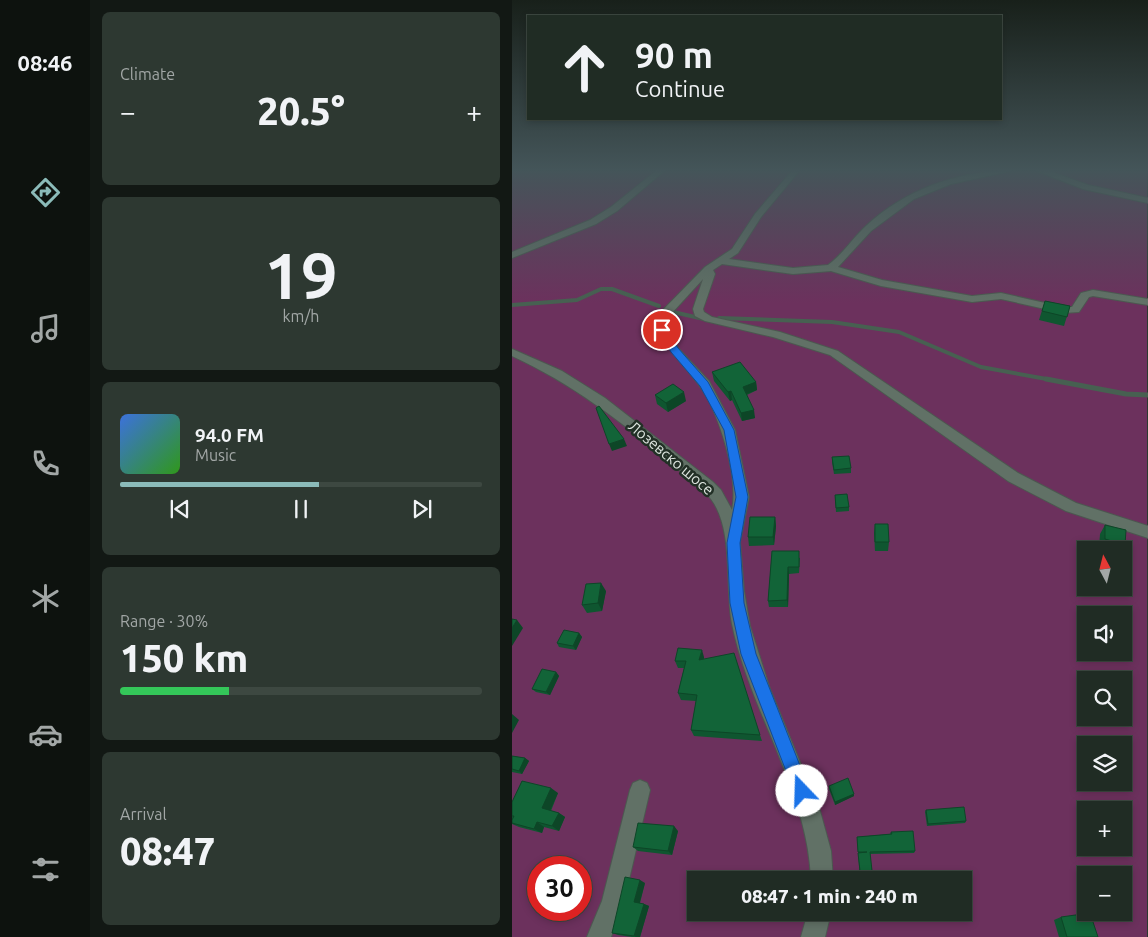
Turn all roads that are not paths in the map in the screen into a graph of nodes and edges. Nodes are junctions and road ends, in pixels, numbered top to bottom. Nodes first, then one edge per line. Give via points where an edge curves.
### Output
1 (605, 215) edge
2 (759, 215) edge
3 (887, 215) edge
4 (512, 255) edge
5 (723, 260) junction
6 (831, 268) junction
7 (708, 269) junction
8 (1148, 302) edge
9 (512, 352) edge
10 (1148, 532) edge
11 (733, 543) junction
12 (640, 790) dead end
13 (822, 871) edge
14 (817, 921) edge
15 (599, 937) edge
16 (812, 937) edge

1 - 4 street
2 - 5 street via 735,251
3 - 6 street via 868,229
5 - 6 street via 793,271
5 - 7 street
6 - 8 street via 881,283 972,299 1001,296 1063,310 1075,310 1085,295 1093,293
7 - 10 street via 710,274 699,314 834,353 1013,477 1071,507
7 - 11 street via 665,314 662,330 674,350 705,384 729,430 742,497
9 - 11 street, Лозевско шосе via 535,361 595,398 659,445 716,494 726,515
11 - 13 street, Лозевско шосе via 737,603 749,654 815,825
12 - 15 street via 613,901
14 - 16 street

